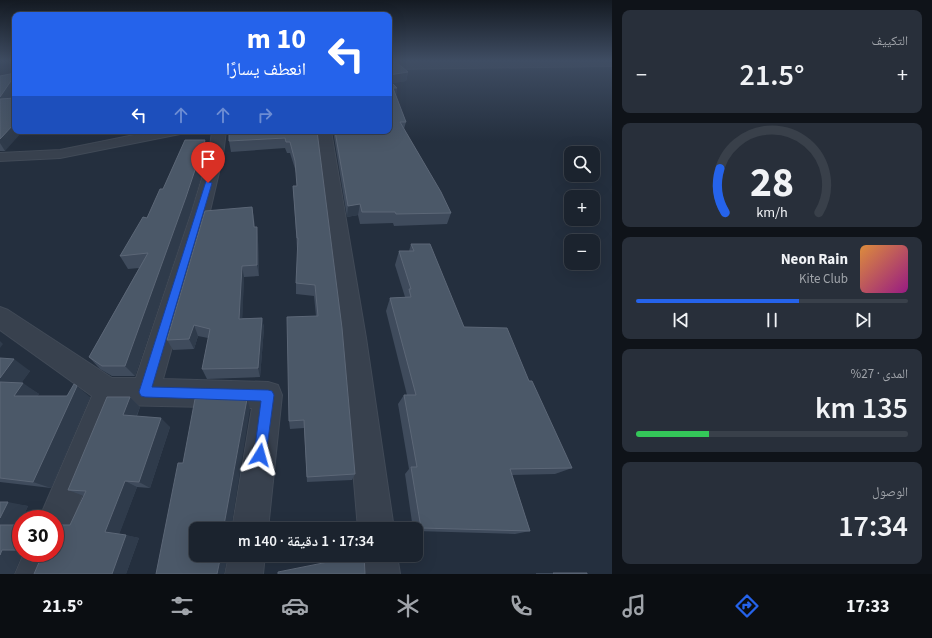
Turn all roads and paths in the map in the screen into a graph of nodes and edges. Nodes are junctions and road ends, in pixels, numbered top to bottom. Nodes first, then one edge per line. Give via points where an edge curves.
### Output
1 (110, 134) edge
2 (161, 134) edge
3 (219, 134) edge
4 (324, 134) edge
5 (103, 146) junction
6 (0, 157) edge
7 (0, 317) edge
8 (108, 391) junction
9 (145, 392) junction
10 (60, 510) edge
11 (251, 522) edge
12 (375, 522) edge
13 (39, 562) edge
14 (246, 562) edge
15 (380, 562) edge
16 (34, 574) edge
17 (244, 574) edge
18 (381, 574) edge

1 - 5 street
2 - 5 street
3 - 9 street via 216,155 201,210
4 - 12 street via 354,338
5 - 6 street via 60,154
7 - 8 street
8 - 9 street
8 - 10 street
9 - 11 street via 268,395
13 - 16 street
14 - 17 street
15 - 18 street

